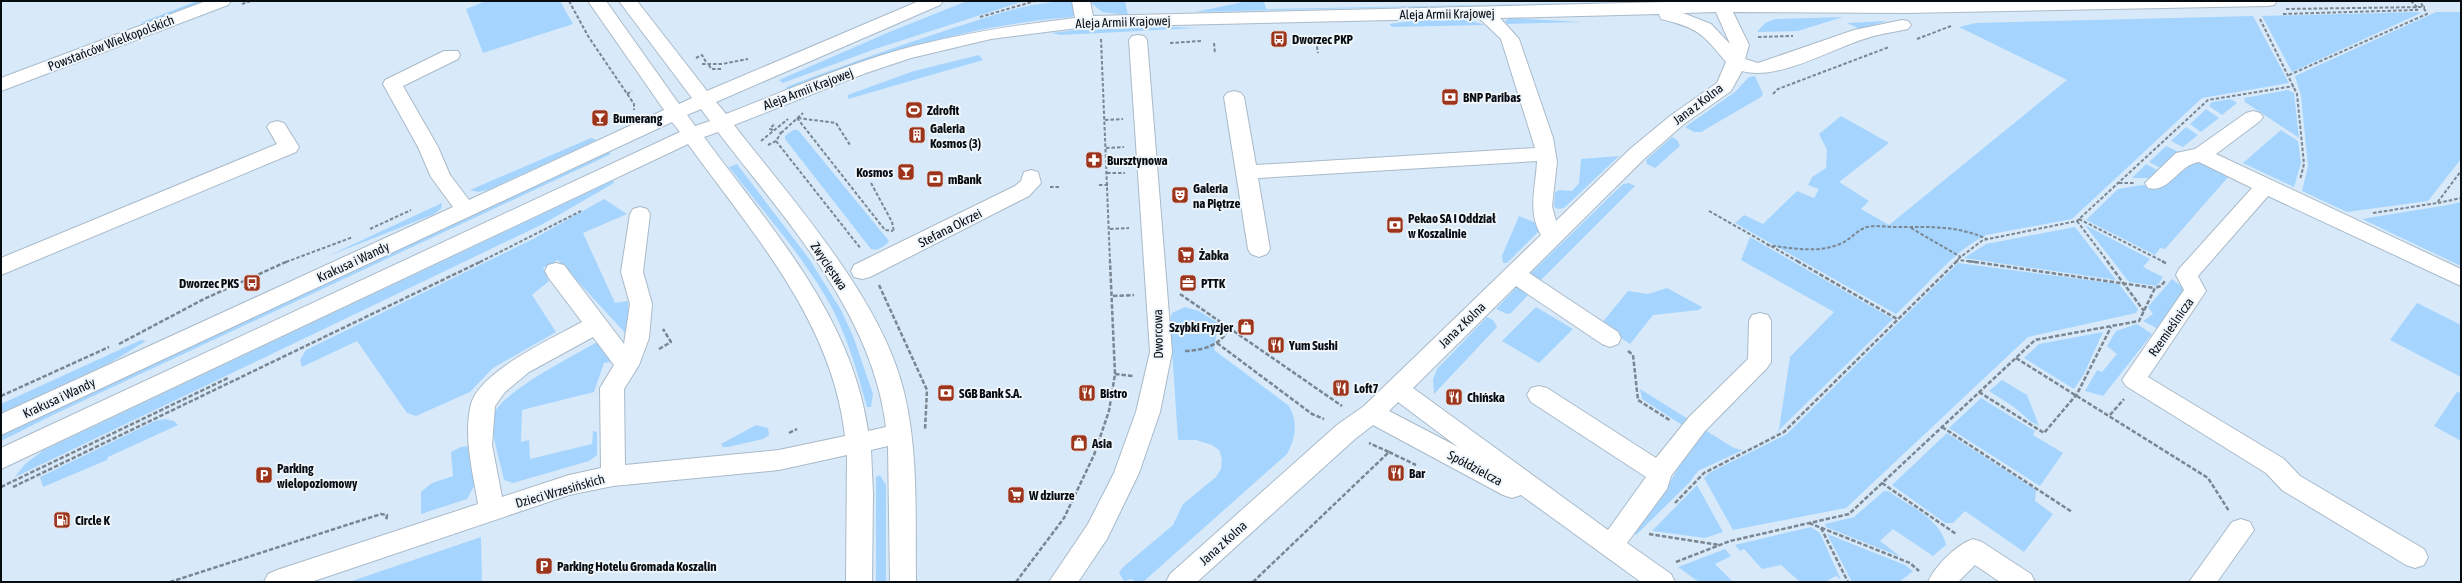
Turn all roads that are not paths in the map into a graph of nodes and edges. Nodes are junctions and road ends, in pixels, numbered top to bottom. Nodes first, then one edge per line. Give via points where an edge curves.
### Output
1 (222, 1) edge
2 (597, 1) edge
3 (628, 1) edge
4 (934, 1) edge
5 (1081, 1) edge
6 (1721, 4) edge
7 (2268, 8) edge
8 (1640, 9) junction
9 (1484, 13) junction
10 (1085, 22) junction
11 (1902, 25) dead end
12 (1142, 43) dead end
13 (451, 55) dead end
14 (1735, 63) junction
15 (1, 85) edge
16 (1234, 97) dead end
17 (705, 99) junction
18 (676, 112) junction
19 (2253, 117) dead end
20 (722, 123) junction
21 (277, 127) dead end
22 (691, 135) junction
23 (1546, 154) junction
24 (2201, 155) junction
25 (1247, 172) junction
26 (1031, 178) dead end
27 (2155, 183) dead end
28 (2265, 186) junction
29 (466, 210) junction
30 (640, 214) dead end
31 (1553, 236) junction
32 (1259, 249) dead end
33 (1, 267) edge
34 (556, 271) dead end
35 (862, 271) dead end
36 (1514, 274) junction
37 (2461, 278) edge
38 (1760, 321) dead end
39 (597, 324) junction
40 (1610, 338) road end
41 (627, 365) junction
42 (1397, 389) junction
43 (1539, 395) dead end
44 (1372, 413) junction
45 (1, 425) edge
46 (899, 434) junction
47 (858, 444) junction
48 (1, 459) edge
49 (1659, 473) junction
50 (613, 476) junction
51 (492, 511) junction
52 (1578, 523) junction
53 (2241, 530) road end
54 (1611, 545) junction
55 (2415, 557) dead end
56 (1665, 574) edge
57 (1932, 577) edge
58 (277, 582) edge
59 (859, 582) edge
60 (903, 582) edge
61 (1062, 582) edge
62 (1179, 582) edge
63 (2022, 582) edge
64 (2202, 582) edge

1 - 15 street, Powstańców Wielkopolskich
2 - 18 street
3 - 17 street, Zwycięstwa
4 - 17 street
5 - 10 street
6 - 7 street, Aleja Armii Krajowej via 1905,8
6 - 8 street, Aleja Armii Krajowej
6 - 14 street, Jana z Kolna via 1740,45
8 - 9 street, Aleja Armii Krajowej
8 - 14 street via 1705,27
9 - 10 street, Aleja Armii Krajowej
9 - 23 street via 1502,28 1510,39
10 - 20 street, Aleja Armii Krajowej via 990,34 906,54 859,69
11 - 14 street via 1860,34 1766,68 1752,68
12 - 61 street, Dworcowa via 1160,352 1157,379 1123,486 1080,562
13 - 29 street via 392,84 428,147 441,177
14 - 31 street, Jana z Kolna via 1724,87 1656,137
16 - 25 street
17 - 18 street, Krakusa i Wandy
17 - 20 street, Zwycięstwa
18 - 22 street
18 - 29 street, Krakusa i Wandy
19 - 24 street
20 - 22 street, Aleja Armii Krajowej
20 - 46 street, Zwycięstwa via 840,281 881,360 892,390
21 - 33 street via 289,147
22 - 47 street via 791,269 812,302 828,333 844,377
22 - 48 street
23 - 25 street
23 - 31 street via 1542,206 1546,225
24 - 27 street via 2183,158
24 - 28 street
25 - 32 street
26 - 35 street, Stefana Okrzei via 1031,183 1022,191
28 - 37 street
28 - 55 street, Rzemieślnicza via 2187,275 2195,291 2134,380 2275,466 2291,483
29 - 45 street, Krakusa i Wandy
30 - 41 street via 632,272 640,304 638,338
31 - 36 street, Jana z Kolna
34 - 39 street
36 - 40 street
36 - 42 street, Jana z Kolna
38 - 49 street via 1759,362 1690,433
39 - 41 street
39 - 51 street via 521,366 497,386 483,404 480,445
41 - 50 street via 612,388
42 - 44 street, Jana z Kolna
42 - 52 street, Spółdzielcza
43 - 49 street
44 - 52 street, Spółdzielcza
44 - 62 street, Jana z Kolna via 1338,427
46 - 47 street, Dzieci Wrzesińskich
46 - 60 street, Zwycięstwa
47 - 50 street, Dzieci Wrzesińskich via 761,463
47 - 59 street via 861,491
49 - 54 street via 1658,482
50 - 51 street, Dzieci Wrzesińskich via 569,485
51 - 58 street, Dzieci Wrzesińskich
52 - 54 street, Spółdzielcza
53 - 64 street
54 - 56 street, Spółdzielcza
57 - 63 street via 1973,550

